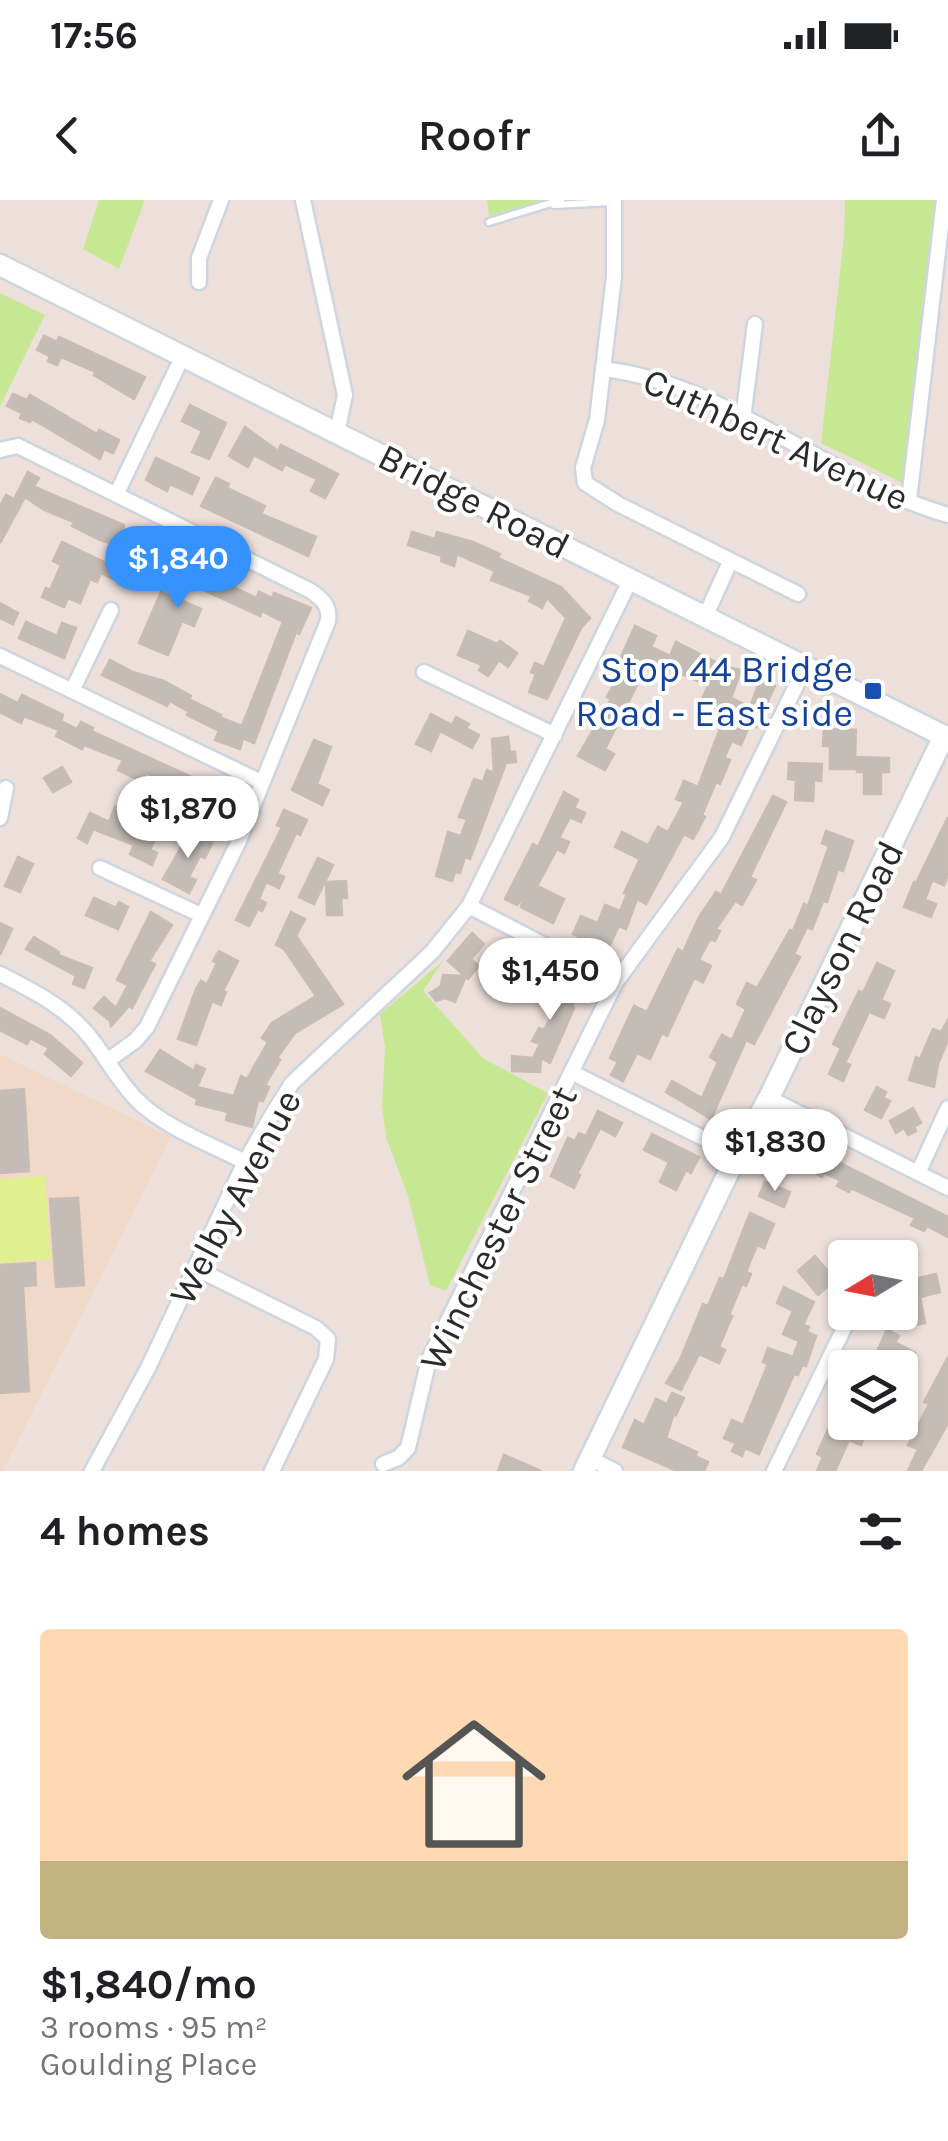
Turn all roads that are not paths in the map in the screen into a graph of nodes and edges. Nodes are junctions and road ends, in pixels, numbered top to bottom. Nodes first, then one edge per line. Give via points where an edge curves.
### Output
1 (221, 200) edge
2 (303, 200) edge
3 (561, 200) edge
4 (944, 200) edge
5 (613, 201) edge
6 (550, 205) junction
7 (490, 222) dead end
8 (0, 265) edge
9 (0, 280) edge
10 (199, 282) dead end
11 (755, 324) dead end
12 (181, 362) junction
13 (603, 369) junction
14 (743, 419) junction
15 (336, 439) junction
16 (2, 449) edge
17 (116, 493) junction
18 (909, 500) junction
19 (948, 514) edge
20 (730, 562) junction
21 (628, 585) junction
22 (798, 594) dead end
23 (111, 610) dead end
24 (705, 617) junction
25 (0, 656) edge
26 (424, 672) dead end
27 (803, 673) junction
28 (72, 691) junction
29 (556, 735) junction
30 (945, 743) edge
31 (261, 782) junction
32 (6, 788) dead end
33 (0, 818) edge
34 (100, 868) dead end
35 (469, 906) junction
36 (201, 915) junction
37 (0, 974) edge
38 (616, 982) junction
39 (107, 1061) junction
40 (573, 1073) junction
41 (770, 1098) junction
42 (948, 1108) edge
43 (737, 1155) junction
44 (246, 1162) junction
45 (918, 1173) junction
46 (948, 1188) edge
47 (195, 1268) junction
48 (843, 1330) edge
49 (383, 1464) dead end
50 (587, 1465) edge
51 (92, 1471) edge
52 (272, 1471) edge
53 (615, 1471) edge
54 (774, 1471) edge

1 - 10 street via 199,258
2 - 15 street via 345,395
3 - 6 lane
4 - 18 street
5 - 6 lane
5 - 13 street via 614,277
6 - 7 lane
8 - 12 main road, Bridge Road
9 - 12 main road, Bridge Road
11 - 14 street
12 - 15 main road, Bridge Road
12 - 17 street
13 - 14 street, Cuthbert Avenue via 664,380
13 - 20 street via 585,483
14 - 18 street, Cuthbert Avenue
15 - 21 main road, Bridge Road
16 - 17 street via 18,446
17 - 31 street via 311,591 328,606 328,621
18 - 19 street, Cuthbert Avenue
20 - 22 street
20 - 24 street
21 - 24 main road, Bridge Road
21 - 27 main road, Bridge Road
21 - 29 street, Welby Avenue
23 - 28 street
24 - 27 main road, Bridge Road
25 - 28 street
26 - 29 street
27 - 30 main road, Bridge Road
27 - 38 street, Winchester Street via 722,837
28 - 31 street
29 - 35 street, Welby Avenue
30 - 41 main road, Clayson Road
31 - 36 street
32 - 33 street
34 - 36 street
35 - 38 street
35 - 44 street, Welby Avenue via 432,952 292,1083
36 - 39 street via 147,1027
37 - 39 street via 70,1017
38 - 40 street, Winchester Street
39 - 44 street via 152,1112
40 - 43 street
40 - 49 street, Winchester Street via 429,1360 408,1448
41 - 43 main road, Clayson Road
41 - 45 street
42 - 45 street
43 - 50 main road, Clayson Road
44 - 47 street, Welby Avenue
45 - 46 street
47 - 51 street, Welby Avenue
47 - 52 street via 328,1339 326,1359
48 - 54 street
50 - 53 street

